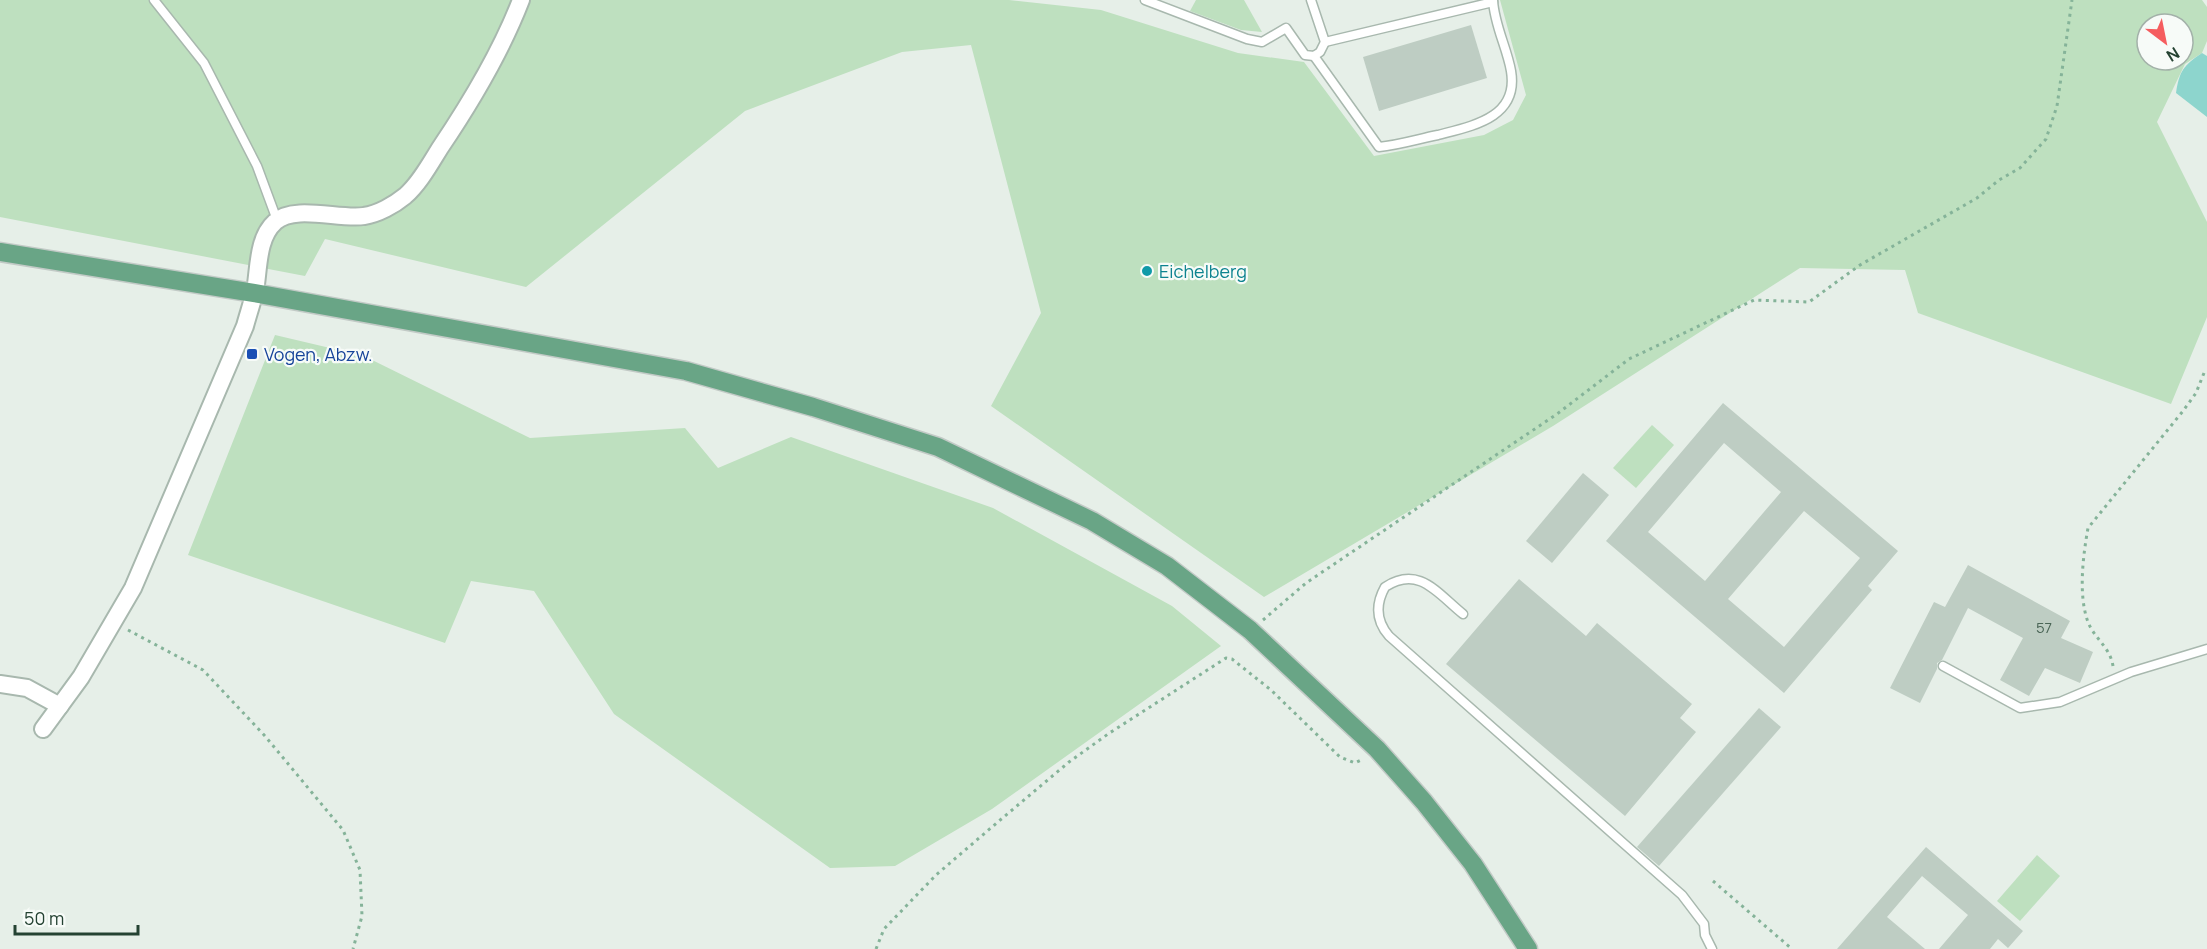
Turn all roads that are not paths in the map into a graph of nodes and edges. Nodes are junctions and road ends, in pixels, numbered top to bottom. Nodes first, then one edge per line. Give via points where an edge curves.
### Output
1 (154, 0) edge
2 (521, 0) edge
3 (1145, 0) edge
4 (1311, 0) edge
5 (1493, 1) edge
6 (1326, 42) junction
7 (1314, 56) junction
8 (277, 220) junction
9 (0, 252) edge
10 (254, 293) junction
11 (1463, 614) dead end
12 (2207, 649) edge
13 (1943, 666) dead end
14 (0, 684) edge
15 (60, 706) junction
16 (43, 729) dead end
17 (1528, 949) edge
18 (1712, 949) edge

1 - 8 lane via 204,63 257,166
2 - 8 street via 459,120 406,195 384,210 364,216 313,213
3 - 7 lane via 1262,42 1286,28 1305,55
4 - 6 lane
5 - 6 lane
5 - 7 lane via 1512,84 1502,109 1474,126 1379,147
6 - 7 lane
8 - 10 street via 268,230 261,249
9 - 10 main road
10 - 15 street via 245,326 137,578 81,677
10 - 17 main road via 686,371 938,447 1092,521 1167,566 1250,630 1377,749 1473,864
11 - 18 lane via 1418,579 1403,578 1385,587 1377,606 1382,627 1389,636 1682,895 1704,924
12 - 13 lane via 2132,672 2060,702 2020,708
14 - 15 street via 27,688
15 - 16 street

